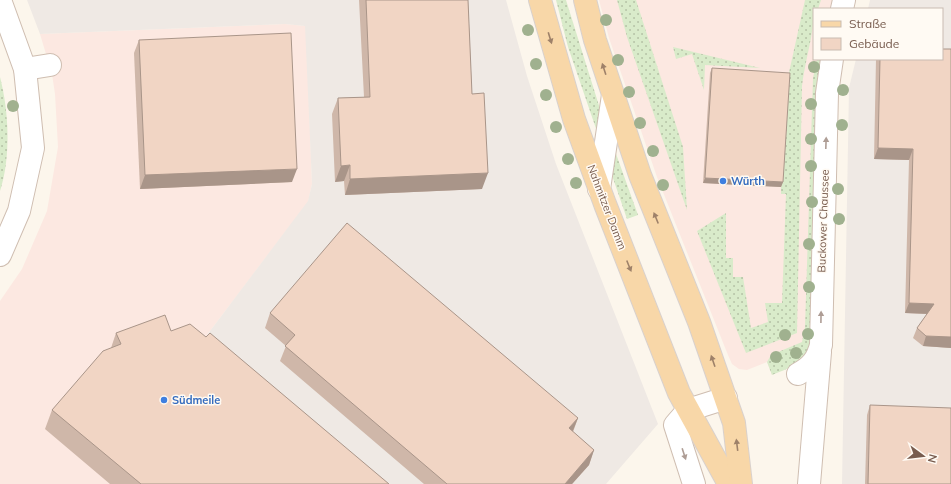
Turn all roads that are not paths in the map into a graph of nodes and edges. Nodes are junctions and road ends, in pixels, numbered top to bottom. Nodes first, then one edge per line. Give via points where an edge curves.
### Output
1 (0, 0) edge
2 (585, 0) edge
3 (545, 1) edge
4 (832, 60) edge
5 (50, 65) dead end
6 (25, 69) junction
7 (613, 95) junction
8 (599, 189) junction
9 (0, 255) edge
10 (821, 345) junction
11 (798, 374) dead end
12 (726, 398) junction
13 (681, 417) junction
14 (694, 484) edge
15 (729, 484) edge
16 (741, 484) edge
17 (809, 484) edge

1 - 6 street
7 -> 2 main road
3 -> 8 main road, Nahmitzer Damm via 574,118
10 -> 4 street, Buckower Chaussee via 827,92
5 - 6 street
6 - 9 street via 33,148 19,211
7 - 8 street
12 -> 7 main road via 699,322 640,175
8 -> 13 main road, Nahmitzer Damm
10 - 11 street, Buckower Chaussee via 814,362
10 - 17 street
12 - 13 street
16 -> 12 main road via 734,423
13 -> 14 street
13 - 15 main road

